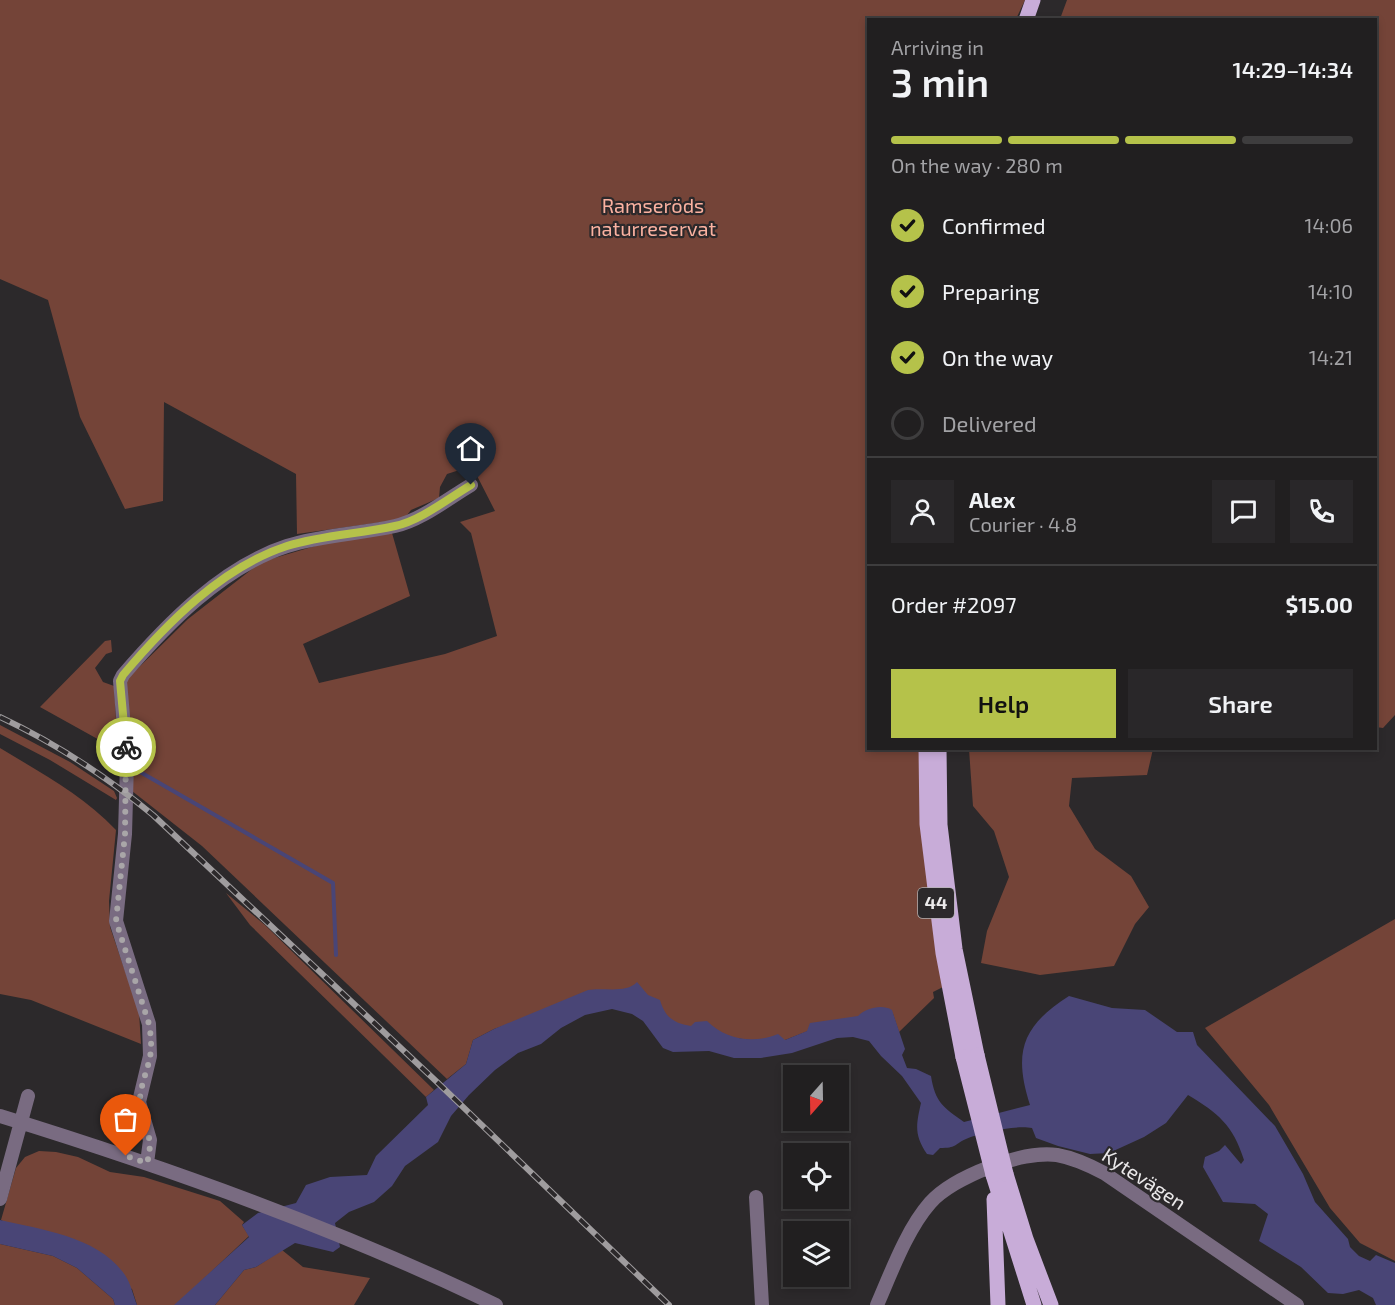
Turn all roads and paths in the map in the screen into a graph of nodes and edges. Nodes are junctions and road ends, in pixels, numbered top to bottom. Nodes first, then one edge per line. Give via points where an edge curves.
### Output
1 (1022, 0) edge
2 (1033, 0) edge
3 (1016, 18) edge
4 (1027, 18) edge
5 (471, 485) dead end
6 (926, 750) edge
7 (939, 750) edge
8 (970, 1056) junction
9 (28, 1096) dead end
10 (0, 1116) edge
11 (20, 1123) junction
12 (147, 1163) junction
13 (1000, 1175) junction
14 (756, 1197) dead end
15 (0, 1199) edge
16 (496, 1305) edge
17 (762, 1305) edge
18 (877, 1305) edge
19 (998, 1305) edge
20 (1034, 1305) edge
21 (1051, 1305) edge
22 (1297, 1305) edge

1 - 3 main road
2 - 4 main road
5 - 12 street via 402,524 287,546 253,561 174,621 120,681 127,763 116,921 150,1032 150,1056 139,1102 150,1140
6 - 8 main road, 44 via 927,824 943,953
7 - 8 main road, 44 via 940,825
8 - 13 main road, 44, bridge
9 - 11 street
10 - 11 street
11 - 12 street
11 - 15 street
12 - 16 street via 348,1240
13 - 19 main road
13 - 20 main road, 44
13 - 21 main road, 44
14 - 17 street
18 - 22 street, Kytevägen via 914,1226 930,1203 951,1185 997,1166 1032,1156 1055,1155 1104,1173

